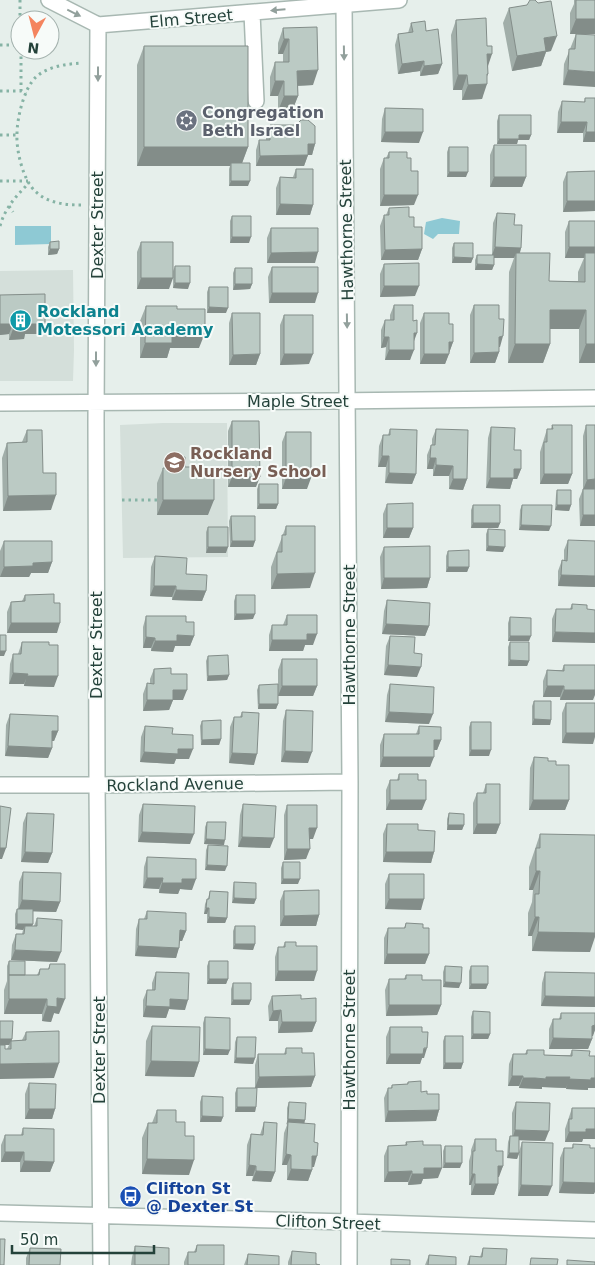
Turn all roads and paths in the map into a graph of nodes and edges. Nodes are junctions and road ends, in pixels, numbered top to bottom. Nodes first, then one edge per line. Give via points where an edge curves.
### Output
1 (49, 0) edge
2 (399, 0) edge
3 (344, 4) junction
4 (252, 13) junction
5 (98, 26) junction
6 (21, 60) edge
7 (98, 62) junction
8 (0, 90) edge
9 (21, 91) junction
10 (26, 94) junction
11 (256, 101) dead end
12 (0, 135) edge
13 (17, 136) junction
14 (0, 181) edge
15 (29, 182) junction
16 (9, 206) junction
17 (97, 206) junction
18 (13, 212) dead end
19 (0, 226) edge
20 (595, 398) edge
21 (347, 401) junction
22 (0, 403) edge
23 (96, 403) junction
24 (122, 500) dead end
25 (157, 500) dead end
26 (350, 782) junction
27 (0, 785) edge
28 (97, 785) junction
29 (0, 1213) edge
30 (100, 1216) junction
31 (349, 1222) junction
32 (595, 1230) edge
33 (101, 1265) edge
34 (349, 1265) edge

1 -> 5 street
2 - 3 street, Elm Street
3 -> 4 street, Elm Street
3 -> 21 street, Hawthorne Street
4 - 5 street, Elm Street
4 - 11 street
5 - 7 street, Dexter Street
6 - 9 path
7 - 10 path via 44,71 35,78
7 -> 17 street, Dexter Street
8 - 9 path
9 - 10 path
10 - 13 path
12 - 13 path
13 - 15 path via 20,159
14 - 15 path
15 - 16 path
15 - 17 path via 34,191 58,203
16 - 18 path
16 - 19 path
17 -> 23 street, Dexter Street
20 - 21 street, Maple Street
21 - 23 street, Maple Street
21 - 26 street, Hawthorne Street
22 - 23 street, Maple Street
23 - 28 street, Dexter Street
24 - 25 path
26 - 28 street, Rockland Avenue
26 - 31 street, Hawthorne Street
27 - 28 street, Rockland Avenue
28 - 30 street, Dexter Street
29 - 30 street, Clifton Street
30 - 31 street, Clifton Street
30 - 33 street, Dexter Street
31 - 32 street, Clifton Street
31 - 34 street, Hawthorne Street

